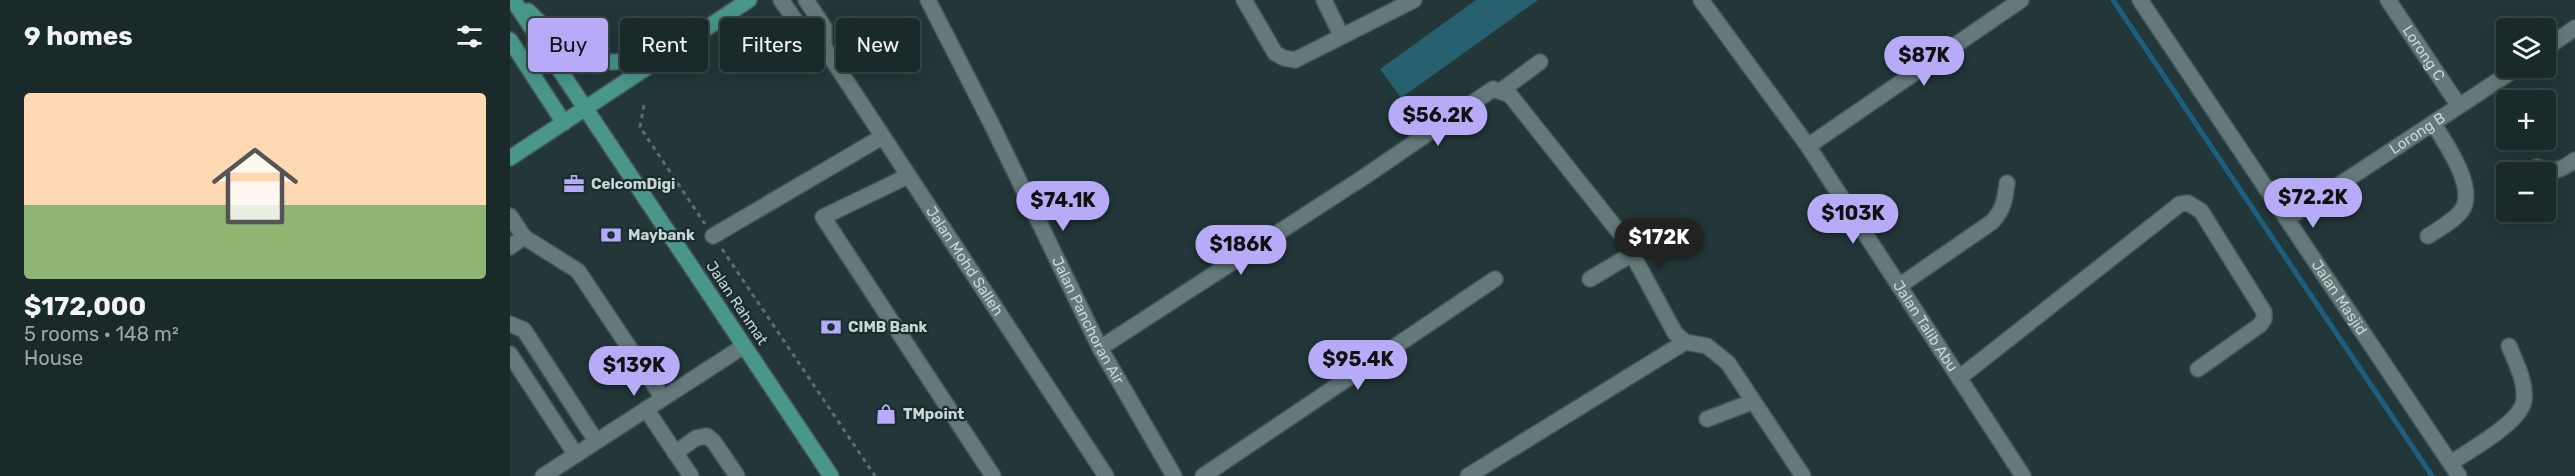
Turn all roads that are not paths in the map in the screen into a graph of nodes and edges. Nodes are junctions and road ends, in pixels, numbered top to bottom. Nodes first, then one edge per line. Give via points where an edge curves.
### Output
1 (515, 0) edge
2 (749, 0) edge
3 (782, 0) edge
4 (806, 0) edge
5 (929, 0) edge
6 (1244, 0) edge
7 (1324, 0) edge
8 (1414, 0) edge
9 (1701, 0) edge
10 (2021, 0) edge
11 (2140, 0) edge
12 (2388, 0) edge
13 (794, 18) edge
14 (818, 18) edge
15 (708, 26) edge
16 (2575, 28) edge
17 (1341, 35) junction
18 (510, 39) edge
19 (2556, 41) edge
20 (824, 47) edge
21 (620, 60) edge
22 (1540, 62) dead end
23 (638, 72) edge
24 (2501, 78) edge
25 (1502, 90) junction
26 (2458, 106) junction
27 (585, 108) junction
28 (564, 123) junction
29 (2433, 123) junction
30 (882, 137) junction
31 (1808, 147) junction
32 (510, 158) edge
33 (2575, 160) edge
34 (2556, 171) edge
35 (908, 176) junction
36 (2007, 183) dead end
37 (510, 216) edge
38 (2287, 219) junction
39 (713, 236) road end
40 (2428, 236) dead end
41 (524, 237) junction
42 (510, 247) edge
43 (1632, 254) junction
44 (1495, 279) dead end
45 (1590, 279) dead end
46 (1899, 286) junction
47 (510, 324) edge
48 (1685, 342) junction
49 (744, 346) junction
50 (2509, 346) dead end
51 (1100, 348) junction
52 (510, 354) edge
53 (2198, 369) dead end
54 (1959, 378) junction
55 (663, 398) junction
56 (1752, 402) junction
57 (646, 409) junction
58 (1707, 419) dead end
59 (596, 441) junction
60 (675, 453) junction
61 (576, 455) junction
62 (2455, 470) edge
63 (2020, 475) edge
64 (543, 476) edge
65 (691, 476) edge
66 (737, 476) edge
67 (831, 476) edge
68 (993, 476) edge
69 (1106, 476) edge
70 (1174, 476) edge
71 (1203, 476) edge
72 (1468, 476) edge
73 (1803, 476) edge

1 - 21 main road via 562,45 589,58
1 - 27 main road, Jalan Rahmat
2 - 15 main road
3 - 13 street
4 - 14 street
5 - 51 street, Jalan Panchoran Air
6 - 17 street via 1275,53 1284,58 1295,60
7 - 17 street
8 - 17 street
9 - 31 street, Jalan Talib Abu
10 - 31 street
11 - 38 street, Jalan Masjid
12 - 26 street, Lorong C
16 - 19 street
18 - 28 main road
20 - 30 street, Jalan Mohd Salleh
22 - 25 street
23 - 27 main road
24 - 26 street, Lorong B
25 - 43 street via 1533,122
25 - 51 street via 1493,89
26 - 29 street, Lorong B
27 - 28 main road
27 - 49 main road, Jalan Rahmat
28 - 32 main road
29 - 38 street, Lorong B
29 - 40 street via 2460,170 2465,187 2463,208
30 - 35 street, Jalan Mohd Salleh
30 - 39 street
31 - 46 street, Jalan Talib Abu
33 - 34 street
35 - 68 street via 823,217
35 - 69 street, Jalan Mohd Salleh
36 - 46 street via 2005,202 1992,222
37 - 41 street
38 - 62 street, Jalan Masjid
41 - 42 street
41 - 55 street via 578,271
43 - 45 street
43 - 48 street via 1676,333
44 - 71 street
46 - 54 street, Jalan Talib Abu
47 - 59 street via 524,330
48 - 56 street via 1716,351
48 - 72 street
49 - 55 street
49 - 67 main road, Jalan Rahmat
50 - 62 street via 2523,391 2519,413
51 - 70 street, Jalan Panchoran Air
52 - 61 street
53 - 54 street via 2260,325 2264,312 2201,211 2188,203 2180,204
54 - 63 street, Jalan Talib Abu
55 - 57 street
56 - 58 street
56 - 73 street
57 - 59 street
57 - 60 street
59 - 61 street
60 - 65 street
60 - 66 street via 696,438 707,436
61 - 64 street

